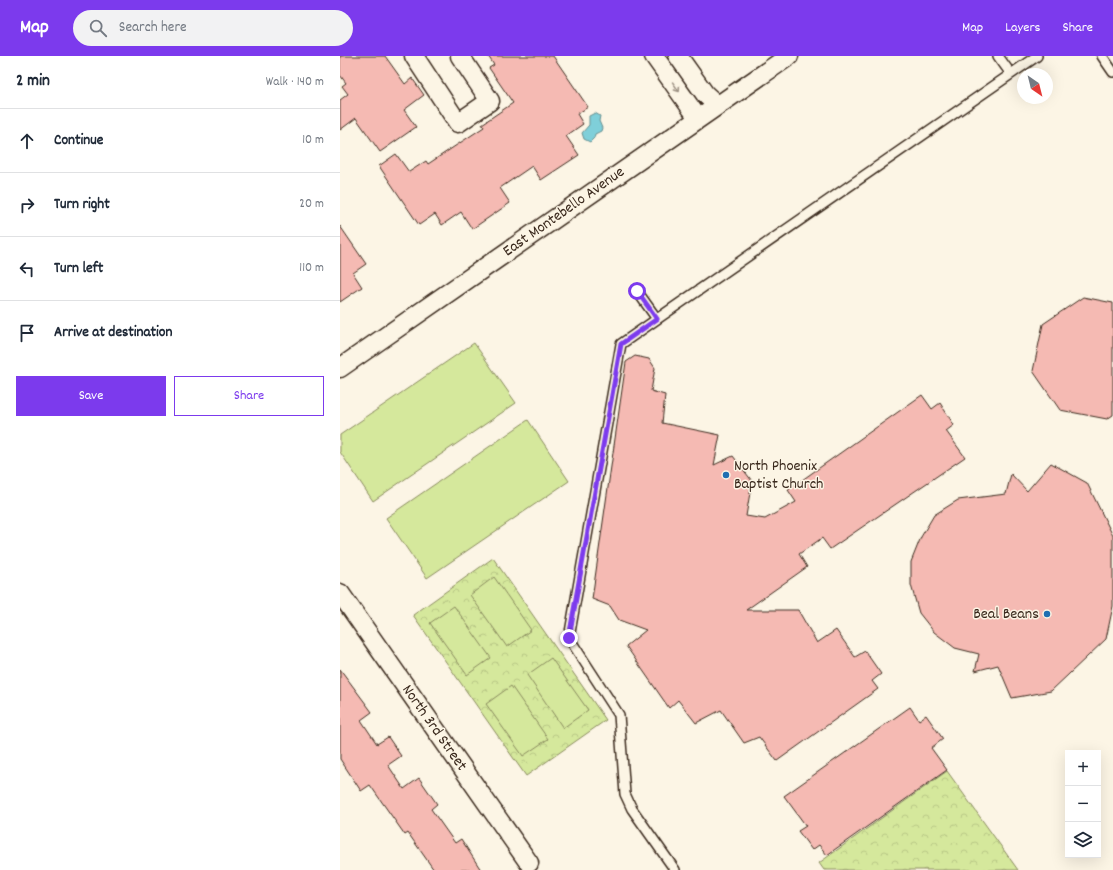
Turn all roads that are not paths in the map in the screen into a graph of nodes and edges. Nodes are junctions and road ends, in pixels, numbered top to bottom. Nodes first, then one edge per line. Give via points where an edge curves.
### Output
1 (414, 56) edge
2 (460, 56) edge
3 (654, 56) edge
4 (678, 56) edge
5 (789, 56) edge
6 (998, 56) edge
7 (1037, 56) edge
8 (1102, 56) edge
9 (1113, 72) edge
10 (1011, 74) junction
11 (718, 105) junction
12 (698, 118) junction
13 (637, 291) dead end
14 (657, 319) junction
15 (340, 368) edge
16 (340, 593) edge
17 (529, 863) dead end
18 (675, 870) edge

1 - 2 street via 458,123 490,101
3 -> 12 street
4 - 11 street via 705,94
5 - 11 street, East Montebello Avenue
6 - 10 lane
7 - 10 lane
8 - 9 lane
10 - 14 lane
11 - 12 street, East Montebello Avenue
12 - 15 street, East Montebello Avenue
13 - 14 lane
14 - 18 lane via 621,344 569,638 619,715 625,794 632,809
16 - 17 street, North 3rd Street

